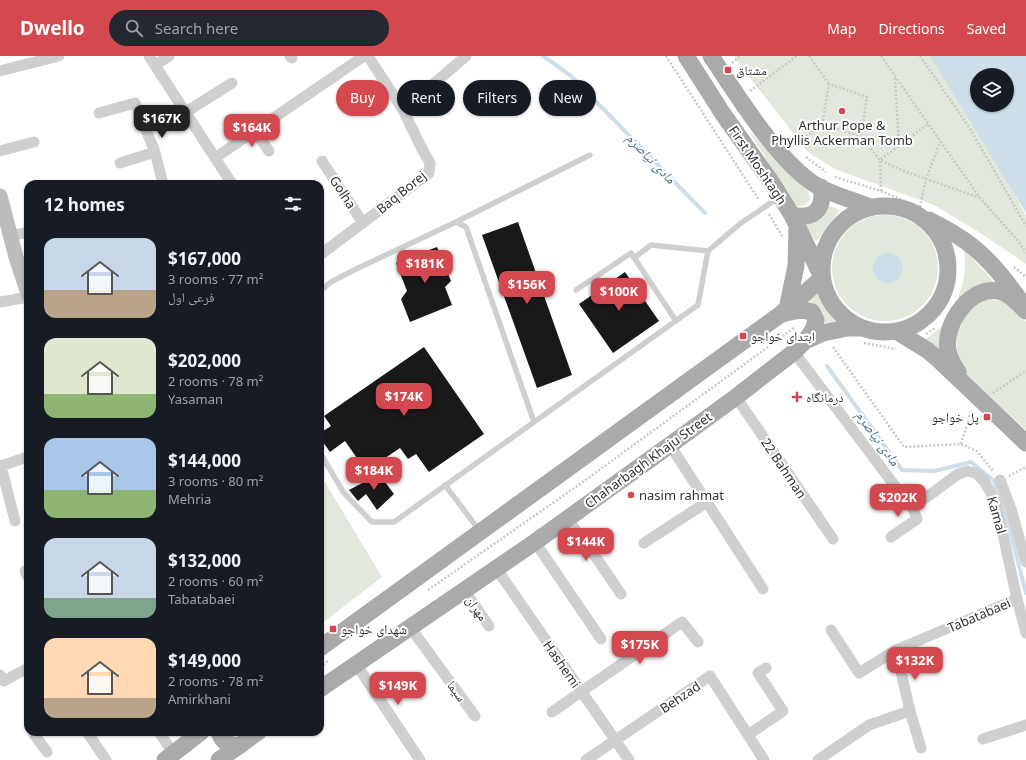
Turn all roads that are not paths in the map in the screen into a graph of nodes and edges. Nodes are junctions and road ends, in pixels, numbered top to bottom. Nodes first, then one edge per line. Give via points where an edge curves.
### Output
1 (59, 56) edge
2 (169, 56) edge
3 (364, 56) edge
4 (368, 56) edge
5 (466, 56) edge
6 (686, 56) edge
7 (719, 58) edge
8 (152, 60) edge
9 (0, 70) edge
10 (438, 80) edge
11 (232, 83) dead end
12 (397, 101) edge
13 (186, 112) junction
14 (99, 113) dead end
15 (406, 116) edge
16 (255, 131) junction
17 (34, 142) dead end
18 (0, 151) edge
19 (269, 151) dead end
20 (155, 152) junction
21 (590, 155) dead end
22 (215, 158) junction
23 (322, 161) dead end
24 (120, 162) dead end
25 (162, 180) edge
26 (229, 180) edge
27 (821, 187) junction
28 (0, 196) edge
29 (780, 196) junction
30 (870, 207) junction
31 (921, 210) junction
32 (794, 219) junction
33 (456, 222) junction
34 (363, 223) junction
35 (24, 233) edge
36 (11, 236) junction
37 (708, 251) junction
38 (324, 252) edge
39 (634, 258) junction
40 (822, 278) junction
41 (24, 280) edge
42 (324, 288) edge
43 (576, 290) dead end
44 (24, 298) edge
45 (0, 302) edge
46 (1026, 310) edge
47 (784, 312) junction
48 (676, 321) junction
49 (896, 331) junction
50 (863, 335) junction
51 (799, 346) junction
52 (967, 386) junction
53 (736, 397) junction
54 (534, 422) junction
55 (1025, 442) edge
56 (670, 445) junction
57 (24, 458) edge
58 (324, 460) edge
59 (0, 466) edge
60 (1000, 480) road end
61 (445, 485) junction
62 (910, 501) junction
63 (707, 502) junction
64 (567, 519) junction
65 (15, 521) dead end
66 (480, 532) junction
67 (891, 537) dead end
68 (833, 539) dead end
69 (535, 542) junction
70 (644, 543) dead end
71 (1026, 562) edge
72 (496, 568) junction
73 (764, 589) dead end
74 (464, 590) junction
75 (621, 594) dead end
76 (1020, 603) edge
77 (489, 626) dead end
78 (410, 627) junction
79 (831, 630) dead end
80 (1026, 633) edge
81 (601, 640) dead end
82 (698, 642) dead end
83 (896, 650) junction
84 (326, 653) edge
85 (356, 664) junction
86 (766, 668) dead end
87 (24, 670) edge
88 (0, 675) edge
89 (324, 686) edge
90 (582, 692) junction
91 (910, 711) junction
92 (552, 712) dead end
93 (475, 716) dead end
94 (1026, 725) edge
95 (748, 735) junction
96 (35, 736) edge
97 (90, 736) edge
98 (161, 736) edge
99 (197, 736) edge
100 (220, 736) edge
101 (253, 736) edge
102 (983, 739) dead end
103 (616, 740) junction
104 (239, 746) junction
105 (921, 748) dead end
106 (47, 752) dead end
107 (169, 757) edge
108 (224, 759) edge
109 (106, 760) edge
110 (420, 760) edge
111 (586, 760) edge
112 (629, 760) edge
113 (764, 760) edge
114 (818, 760) edge

1 - 9 street
2 - 8 street
3 - 16 street
4 - 12 street, Baq Borej
5 - 10 street
6 - 29 main road, First Moshtagh
7 - 27 main road, First Moshtagh via 732,88 776,148 801,173
8 - 13 street
11 - 13 street
13 - 22 street
14 - 20 street via 135,103
15 - 34 street, Baq Borej via 430,163 429,173
16 - 19 street
16 - 22 street
17 - 18 street
20 - 24 street
20 - 25 street
21 - 33 lane
22 - 26 street
23 - 34 street, Golha
27 - 30 main road, First Moshtagh
27 - 32 main road via 823,197 820,207 812,214
28 - 36 main road
29 - 32 main road, First Moshtagh
29 - 37 lane
30 - 31 main road via 886,205
30 - 40 main road via 842,221 832,233 825,247
31 - 46 main road via 977,251 1004,279
31 - 49 main road via 943,245 948,265 946,286 927,316 910,327
32 - 40 main road, First Moshtagh
32 - 47 main road via 796,266
33 - 42 lane via 354,270
33 - 54 lane via 466,227
34 - 38 street, Baq Borej
35 - 36 street
36 - 41 main road
37 - 39 lane via 650,245
37 - 48 lane via 698,306
39 - 43 lane via 631,253
39 - 48 lane
40 - 47 main road
40 - 50 main road via 825,291 836,308
44 - 45 street
46 - 52 main road via 1010,296 995,291 983,292 963,305 956,314 951,326 948,350 952,362
47 - 51 main road via 805,310 812,312 816,320 813,330
47 - 66 main road
48 - 54 lane
49 - 50 main road
49 - 52 main road via 927,350
50 - 51 main road, Chaharbagh Khaju Street via 847,328 823,333
51 - 53 main road, Chaharbagh Khaju Street
51 - 62 street via 901,494
52 - 55 main road
53 - 56 main road, Chaharbagh Khaju Street
53 - 68 street, 22 Bahman
54 - 61 lane
56 - 63 street
56 - 64 main road, Chaharbagh Khaju Street
57 - 59 street
58 - 61 lane via 344,493 372,522 394,522
59 - 65 street
60 - 71 street
61 - 66 lane
62 - 67 street via 917,519
62 - 76 street, Kamal via 919,501 958,474 967,471 976,473 984,481 996,502
63 - 70 street
63 - 73 street
64 - 69 main road, Chaharbagh Khaju Street
64 - 75 street
66 - 84 main road
69 - 72 main road, Chaharbagh Khaju Street
69 - 81 street
72 - 74 main road, Chaharbagh Khaju Street
72 - 90 street, Hashemi
74 - 77 street, مهران
74 - 78 main road, Chaharbagh Khaju Street
76 - 80 street, Kamal
76 - 83 street, Tabatabaei
78 - 85 main road, Chaharbagh Khaju Street
78 - 93 street, سیما
79 - 83 street, Tabatabaei via 859,672
82 - 90 street via 682,622
83 - 91 street
85 - 89 main road, Chaharbagh Khaju Street
85 - 110 street
86 - 95 street via 758,673 783,711
87 - 88 street via 4,681
90 - 92 street
90 - 103 street, Hashemi
91 - 105 street
91 - 114 street via 869,725
94 - 102 street
95 - 103 street, Behzad via 710,676
95 - 113 street, Behzad
96 - 106 street
97 - 109 street
98 - 107 street
99 - 107 main road
100 - 104 main road via 227,744
101 - 104 main road
103 - 111 street, Behzad
103 - 112 street, Hashemi
104 - 108 main road

